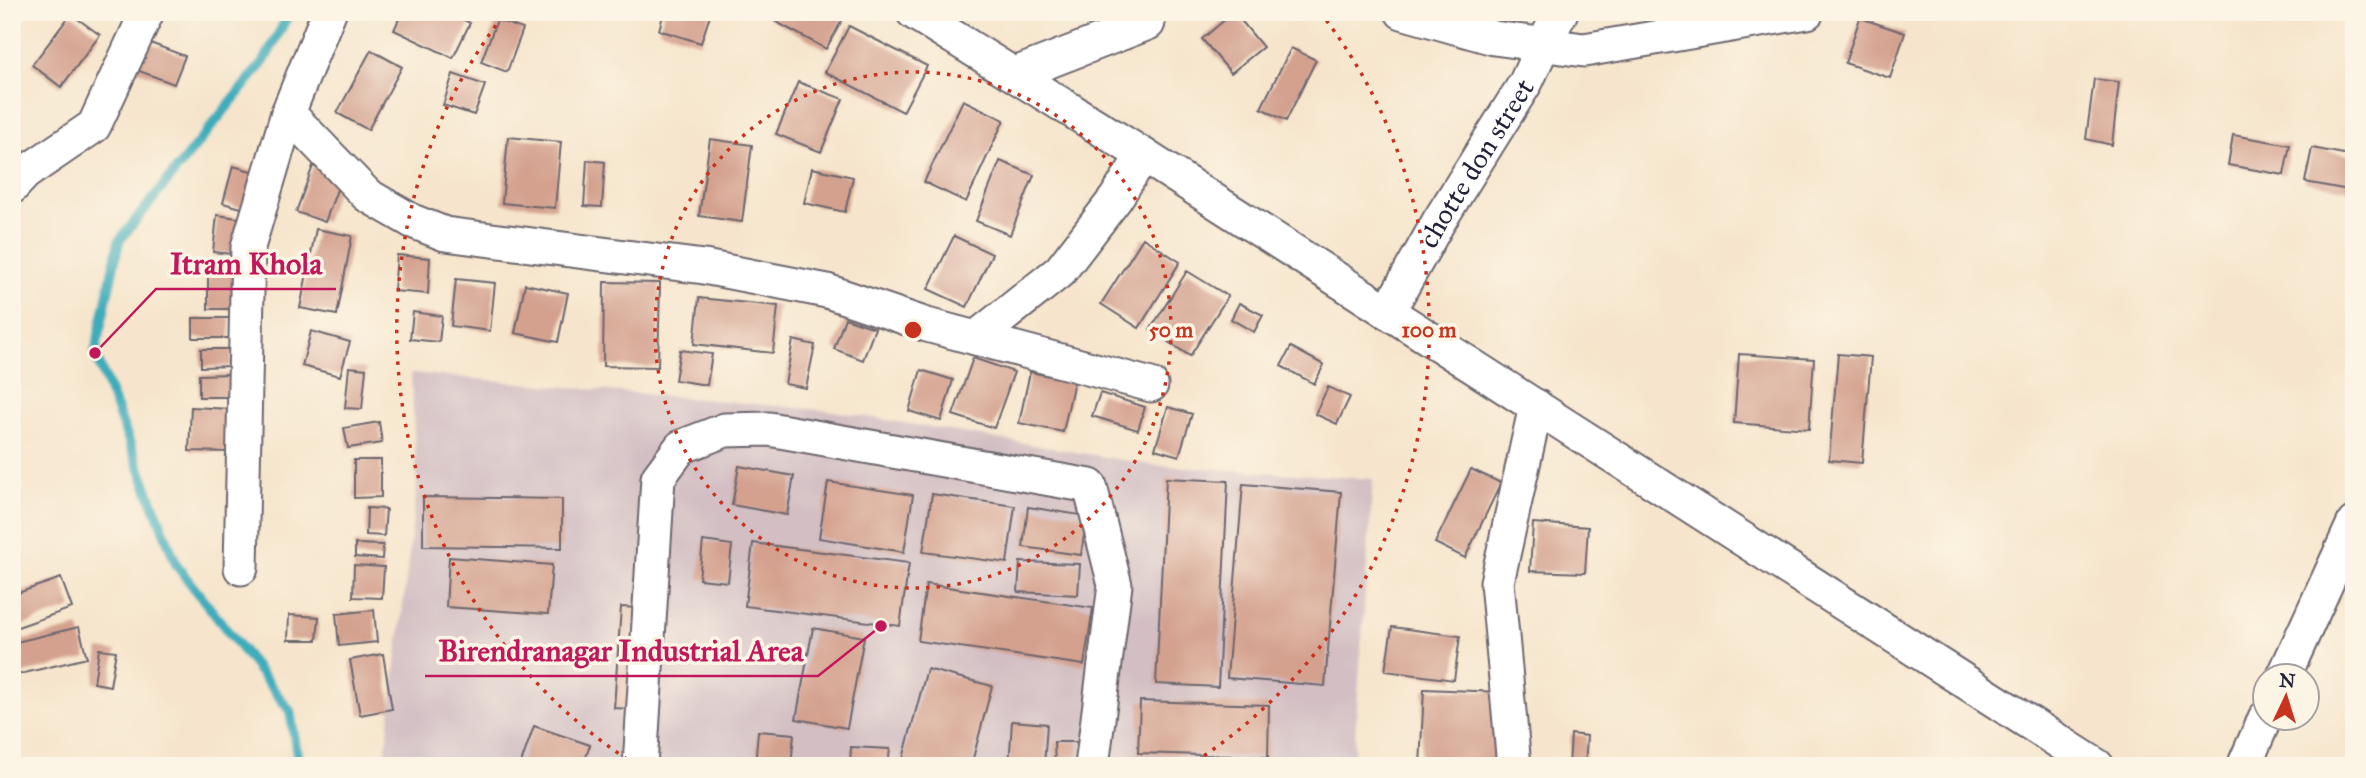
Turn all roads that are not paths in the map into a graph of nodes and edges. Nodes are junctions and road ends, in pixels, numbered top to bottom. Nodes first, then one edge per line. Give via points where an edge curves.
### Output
1 (147, 12) edge
2 (328, 12) edge
3 (913, 12) edge
4 (1402, 12) edge
5 (1561, 12) edge
6 (1807, 12) edge
7 (1151, 16) edge
8 (1542, 44) junction
9 (1015, 74) junction
10 (288, 113) junction
11 (1143, 155) junction
12 (12, 187) edge
13 (1388, 312) junction
14 (976, 338) junction
15 (1151, 385) dead end
16 (1536, 406) junction
17 (2354, 523) edge
18 (241, 568) dead end
19 (2291, 662) edge
20 (2259, 732) edge
21 (640, 766) edge
22 (1092, 766) edge
23 (1514, 766) edge
24 (2097, 766) edge
25 (2244, 766) edge

1 - 12 street via 94,126
2 - 10 street
3 - 9 street
4 - 8 street via 1494,38
5 - 8 street, chotte don street
6 - 8 street via 1584,50
7 - 9 street
8 - 13 street, chotte don street via 1526,82 1439,220
9 - 11 street
10 - 14 street via 367,195 445,234 704,267 827,291
10 - 18 street via 248,247
11 - 13 street
11 - 14 street via 1060,271
13 - 16 street
14 - 15 street
16 - 23 street via 1497,582
16 - 24 street
17 - 19 street
20 - 25 street
21 - 22 street via 658,478 681,447 725,430 758,429 1090,486 1115,584

